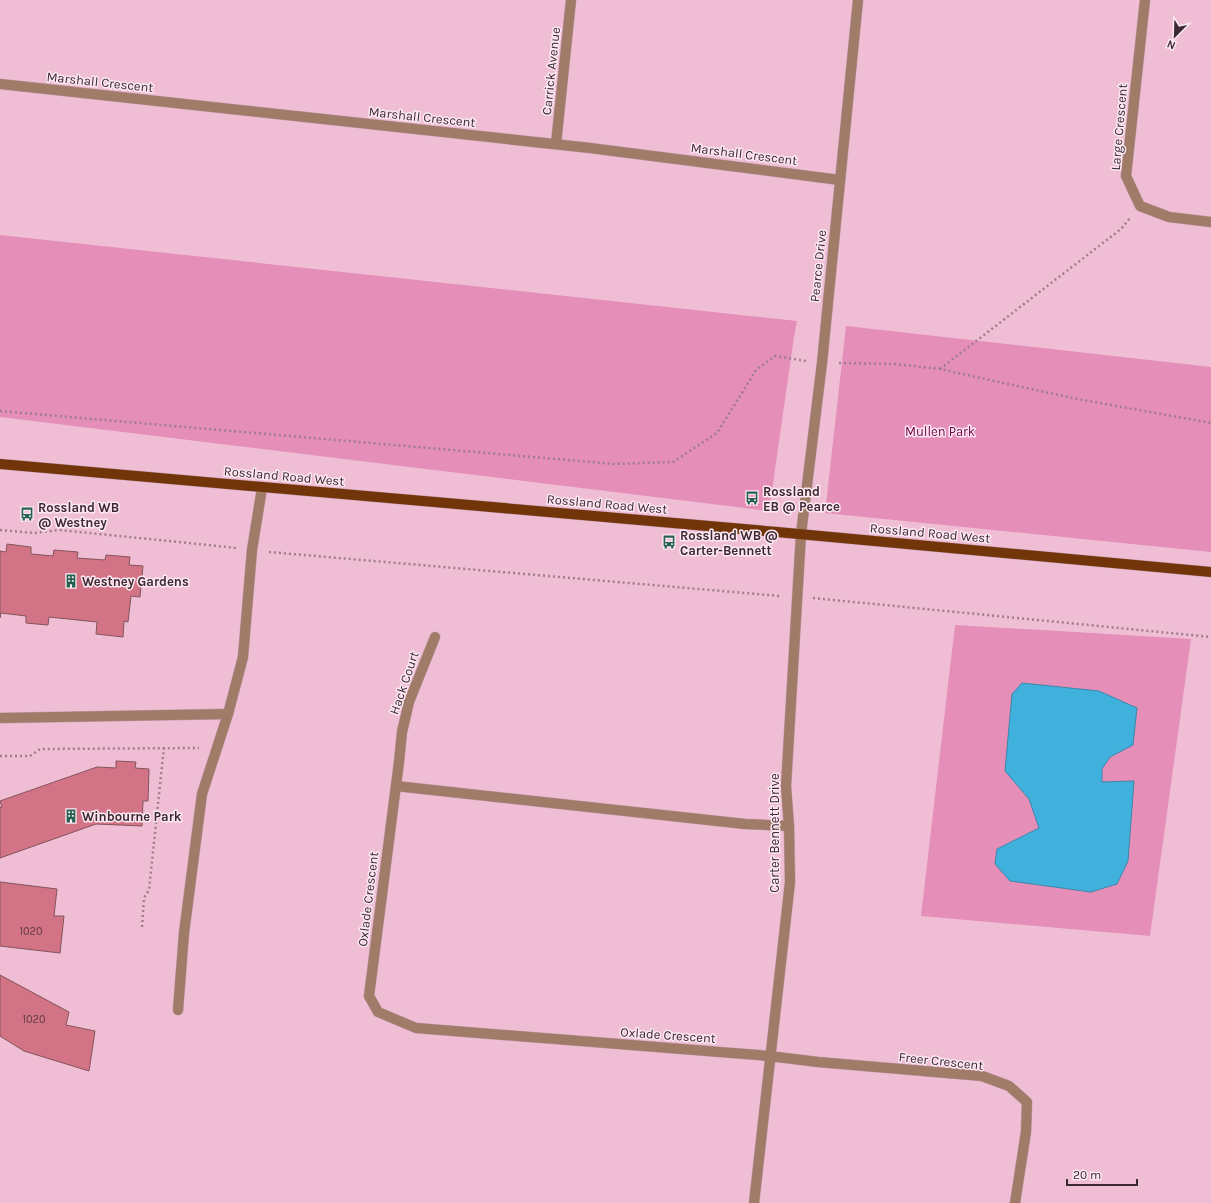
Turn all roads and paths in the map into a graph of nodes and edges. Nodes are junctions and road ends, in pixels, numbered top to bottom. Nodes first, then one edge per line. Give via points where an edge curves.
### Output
1 (571, 0) edge
2 (858, 0) edge
3 (1145, 0) edge
4 (0, 84) edge
5 (556, 144) junction
6 (840, 180) junction
7 (1140, 206) junction
8 (1211, 222) edge
9 (822, 363) junction
10 (940, 369) junction
11 (0, 411) edge
12 (1211, 423) edge
13 (0, 464) edge
14 (262, 488) junction
15 (0, 530) edge
16 (801, 534) junction
17 (236, 548) dead end
18 (265, 551) dead end
19 (1211, 572) edge
20 (772, 595) dead end
21 (832, 600) dead end
22 (435, 637) dead end
23 (1211, 637) edge
24 (228, 714) junction
25 (0, 718) edge
26 (164, 748) junction
27 (216, 748) junction
28 (0, 756) edge
29 (396, 786) junction
30 (789, 826) junction
31 (142, 927) dead end
32 (178, 1010) dead end
33 (769, 1056) junction
34 (754, 1203) edge
35 (1016, 1203) edge

1 - 5 street, Carrick Avenue
2 - 6 street, Pearce Drive
3 - 7 street, Large Crescent via 1126,176
4 - 5 street, Marshall Crescent
5 - 6 street, Marshall Crescent
6 - 9 street, Pearce Drive
7 - 8 street via 1169,217
7 - 10 path via 1121,229
9 - 10 path via 895,364
9 - 11 path via 775,356 756,370 717,433 673,462 614,464
9 - 16 street, Pearce Drive
10 - 12 path via 1072,398
13 - 14 main road, Rossland Road West
14 - 16 main road, Rossland Road West
14 - 24 street via 252,550 243,657
15 - 17 path via 34,533 60,530
16 - 19 main road, Rossland Road West
16 - 30 street, Carter Bennett Drive via 786,786
18 - 20 path
21 - 23 path
22 - 29 street, Hack Court via 409,702 402,732
24 - 25 street
24 - 27 street
26 - 27 path
26 - 28 path via 40,749 30,756
26 - 31 path via 149,890 144,898
27 - 32 street via 202,794 184,932
29 - 30 street via 737,823
29 - 33 street, Oxlade Crescent via 369,996 378,1012 416,1028
30 - 33 street, Carter Bennett Drive via 790,882
33 - 34 street, Carter Bennett Drive
33 - 35 street, Freer Crescent via 982,1076 1009,1086 1026,1102 1026,1132

